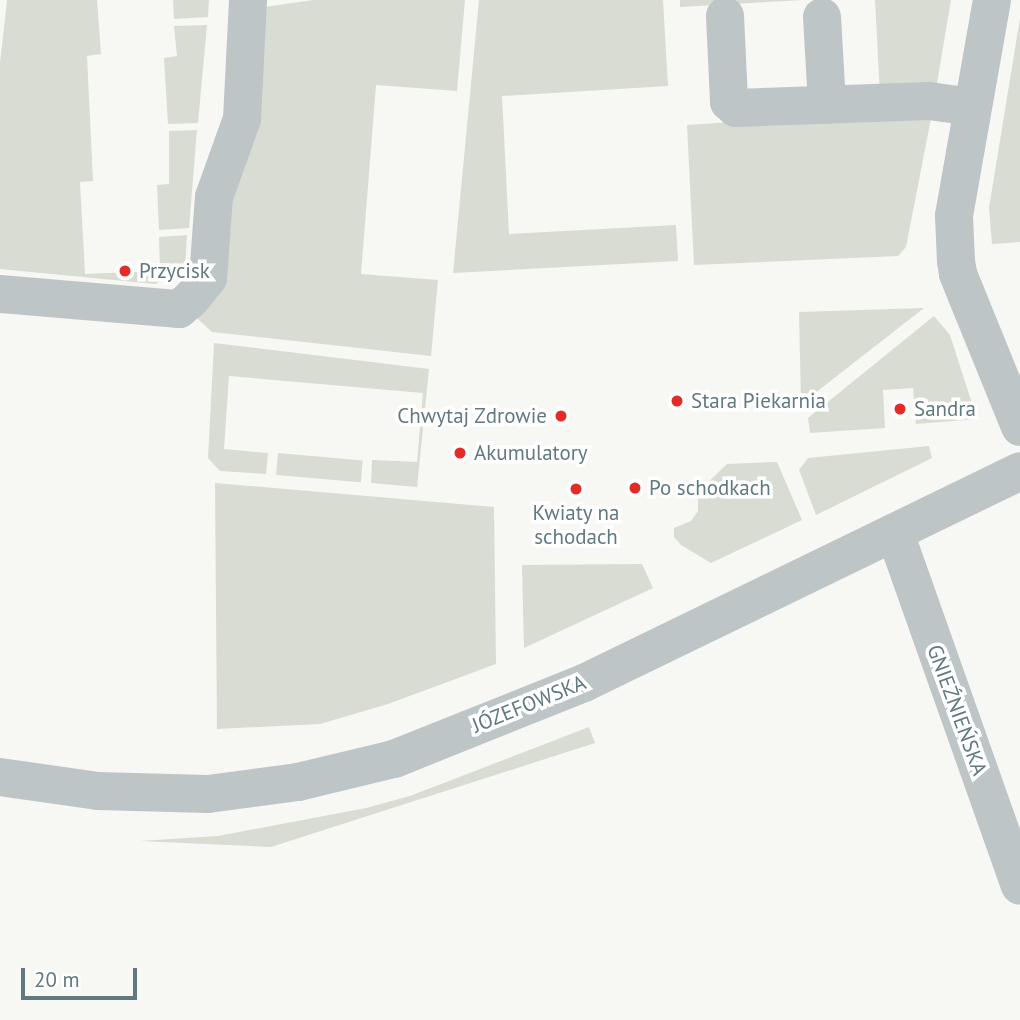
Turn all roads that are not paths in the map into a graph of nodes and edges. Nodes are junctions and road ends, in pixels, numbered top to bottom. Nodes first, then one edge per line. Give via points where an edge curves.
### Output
1 (248, 0) edge
2 (992, 0) edge
3 (725, 16) dead end
4 (822, 16) dead end
5 (827, 105) junction
6 (973, 107) junction
7 (0, 294) edge
8 (1020, 427) edge
9 (1020, 471) edge
10 (895, 533) junction
11 (0, 777) edge
12 (1020, 886) edge

1 - 7 street via 242,119 214,197 208,278 191,299 179,309
2 - 6 street
3 - 5 street via 729,103 736,108
4 - 5 street
5 - 6 street via 929,102
6 - 8 street via 954,216 958,274
9 - 10 street, JÓZEFOWSKA
10 - 11 street, JÓZEFOWSKA via 584,683 394,759 299,782 208,794 98,791
10 - 12 street, GNIEŹNIEŃSKA

